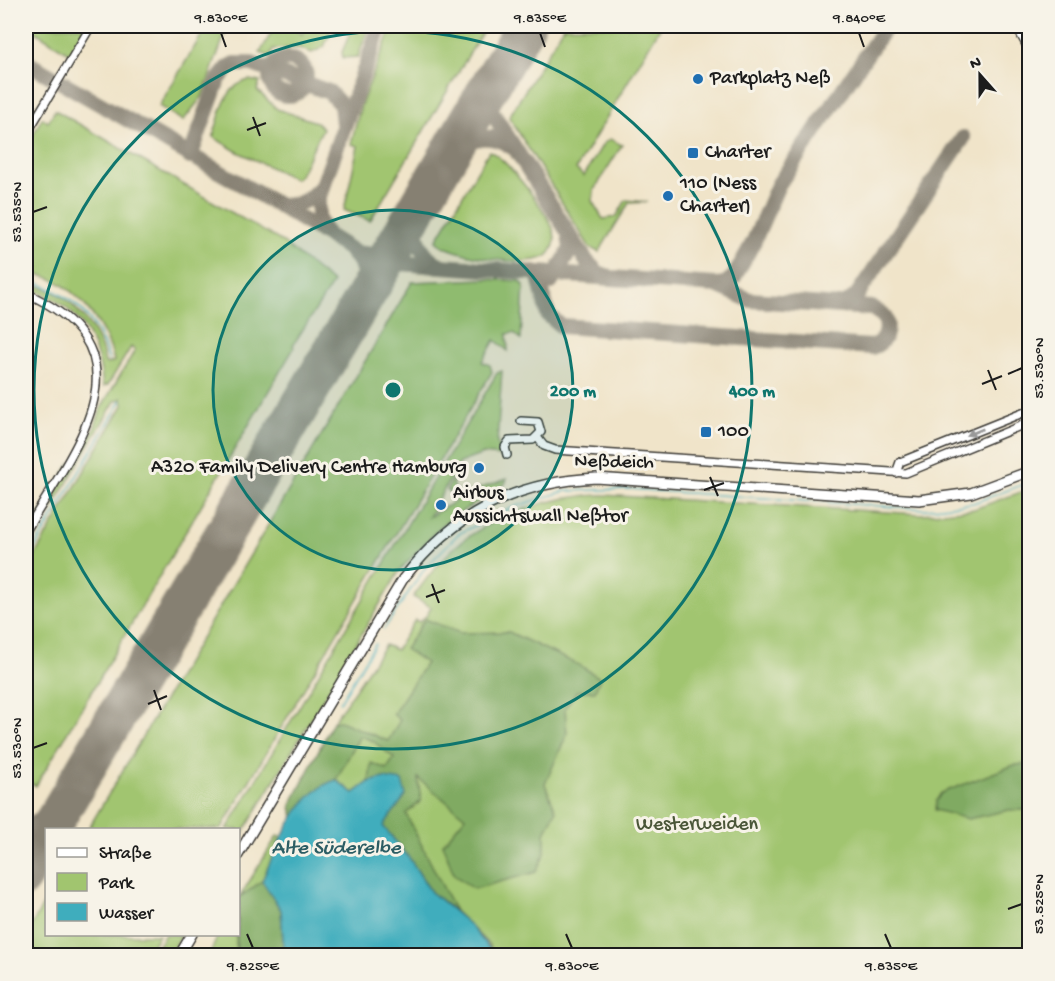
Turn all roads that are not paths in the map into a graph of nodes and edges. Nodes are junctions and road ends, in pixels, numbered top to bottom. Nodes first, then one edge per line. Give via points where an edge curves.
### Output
1 (91, 26) edge
2 (1016, 26) edge
3 (1029, 52) edge
4 (26, 135) edge
5 (26, 293) edge
6 (1029, 410) edge
7 (521, 421) dead end
8 (1029, 422) edge
9 (537, 437) junction
10 (507, 455) dead end
11 (1029, 471) edge
12 (896, 473) junction
13 (26, 531) edge
14 (240, 852) edge
15 (191, 936) edge
16 (179, 956) edge

1 - 4 street
2 - 3 street
5 - 13 street via 55,307 78,328 92,354 97,380 88,423
6 -> 12 street via 900,462
7 - 9 street via 539,424 541,432
8 - 12 street via 918,470
9 - 10 street via 509,441 505,447
9 - 12 street via 544,446 555,450
11 - 14 street, Neßdeich via 971,493 919,500 596,478 556,481 489,504 437,539 403,579
15 - 16 street

